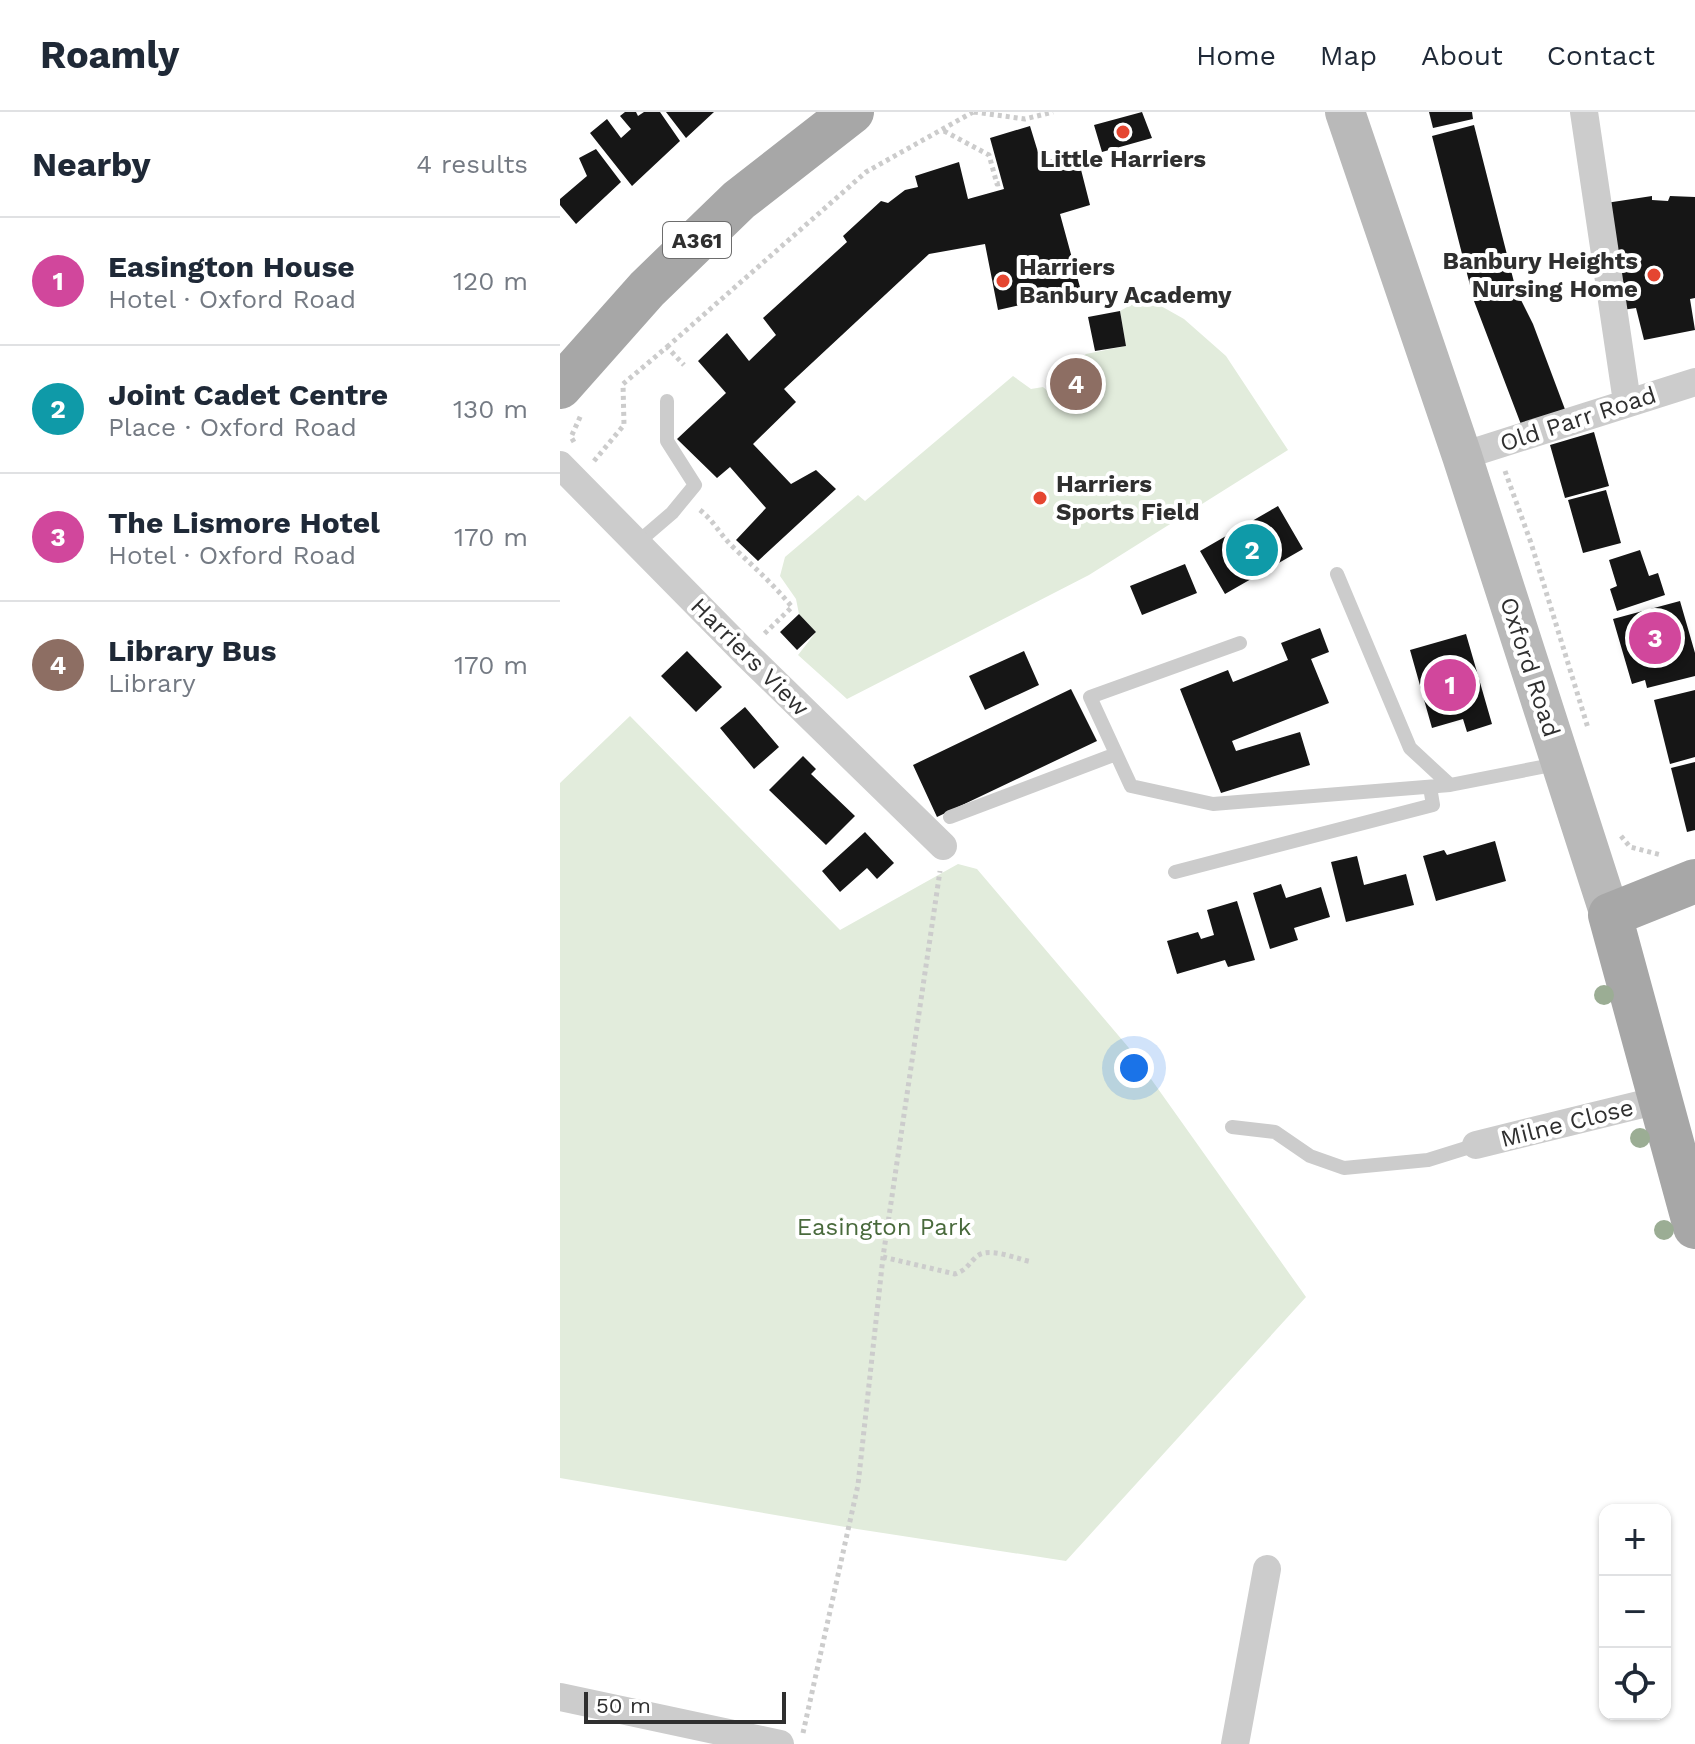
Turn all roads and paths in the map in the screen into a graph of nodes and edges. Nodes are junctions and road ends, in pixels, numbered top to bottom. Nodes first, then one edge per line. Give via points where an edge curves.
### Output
1 (852, 112) edge
2 (974, 112) edge
3 (1053, 112) edge
4 (1345, 112) edge
5 (1584, 112) edge
6 (943, 130) junction
7 (1002, 183) dead end
8 (667, 347) junction
9 (684, 365) dead end
10 (1695, 382) edge
11 (560, 387) edge
12 (667, 401) dead end
13 (1627, 402) junction
14 (1479, 451) junction
15 (591, 463) dead end
16 (560, 465) edge
17 (684, 498) junction
18 (637, 543) junction
19 (1337, 574) dead end
20 (1240, 643) dead end
21 (745, 653) junction
22 (1577, 753) junction
23 (1116, 754) junction
24 (1450, 785) junction
25 (1430, 787) junction
26 (950, 817) dead end
27 (1616, 824) dead end
28 (950, 844) joint
29 (1682, 868) edge
30 (1175, 872) dead end
31 (1610, 915) junction
32 (1659, 1100) junction
33 (1232, 1127) dead end
34 (1476, 1145) joint
35 (1693, 1210) edge
36 (883, 1257) junction
37 (1032, 1262) dead end
38 (1267, 1569) dead end
39 (560, 1697) edge
40 (780, 1744) edge
41 (800, 1744) edge
42 (1235, 1744) edge

1 - 11 main road, A361 via 739,200 647,289
2 - 3 path via 1025,119
2 - 6 path
4 - 14 main road, Oxford Road
5 - 13 street
6 - 7 path via 989,155 997,184
6 - 8 path via 866,172
8 - 9 path
8 - 15 path via 623,384 624,425
10 - 13 street, Old Parr Road
12 - 17 lane via 667,441 695,485
13 - 14 street, Old Parr Road
14 - 22 main road, Oxford Road
14 - 22 path via 1531,543
16 - 18 street, Harriers View
17 - 18 lane
17 - 21 path via 712,520 792,607
18 - 21 street, Harriers View
19 - 24 lane via 1410,748
20 - 23 lane via 1090,697
21 - 28 street, Harriers View
22 - 24 lane
22 - 31 main road, Oxford Road
23 - 25 lane via 1131,786 1213,804
23 - 26 lane
24 - 25 lane
25 - 30 lane via 1433,805
27 - 29 path via 1630,847
28 - 36 path
29 - 31 main road
31 - 32 main road, Oxford Road
32 - 34 street, Milne Close
32 - 35 main road, Oxford Road
33 - 34 lane via 1275,1132 1310,1156 1344,1168 1428,1160
36 - 37 path via 955,1274 988,1251
36 - 41 path via 858,1485
38 - 42 street
39 - 40 street

